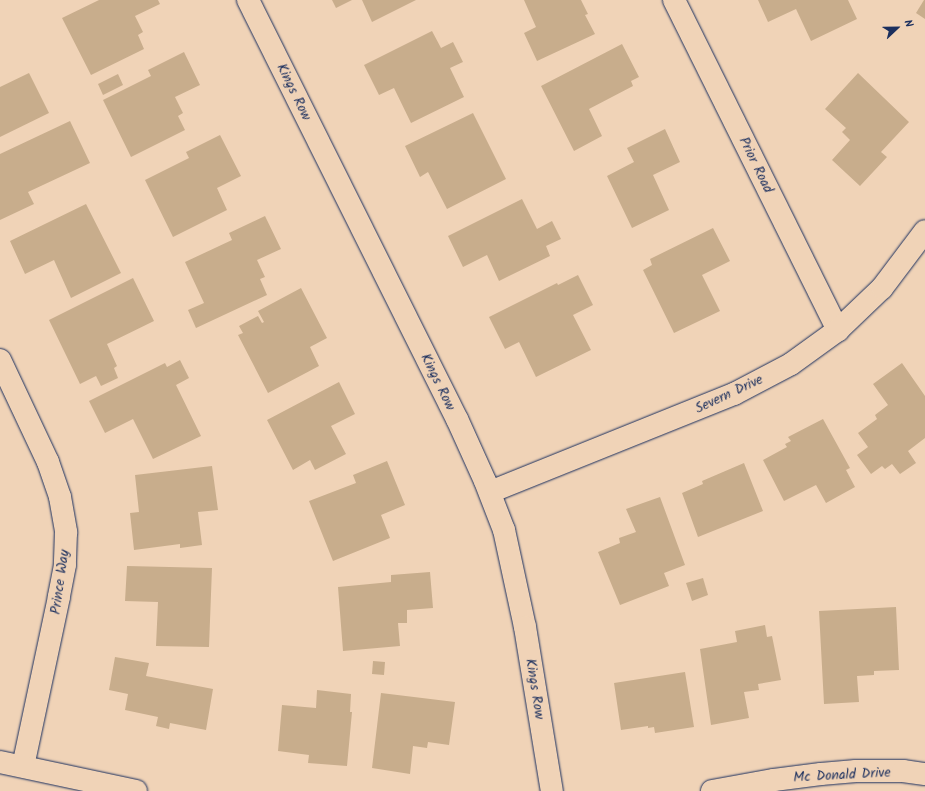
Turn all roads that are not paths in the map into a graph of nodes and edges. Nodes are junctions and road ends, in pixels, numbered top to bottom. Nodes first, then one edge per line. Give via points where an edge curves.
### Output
1 (248, 0) edge
2 (674, 0) edge
3 (925, 231) edge
4 (838, 330) junction
5 (0, 360) edge
6 (490, 492) junction
7 (0, 762) edge
8 (23, 766) junction
9 (925, 774) edge
10 (136, 791) edge
11 (552, 791) edge
12 (712, 791) edge

1 - 6 street, Kings Row
2 - 4 street, Prior Road
3 - 4 street, Severn Drive via 882,288
4 - 6 street, Severn Drive via 791,364 734,394
5 - 8 street, Prince Way via 48,462 60,497 66,532 65,565
6 - 11 street, Kings Row via 504,530 515,575
7 - 8 street
8 - 10 street
9 - 12 street, Mc Donald Drive via 856,771 774,780

